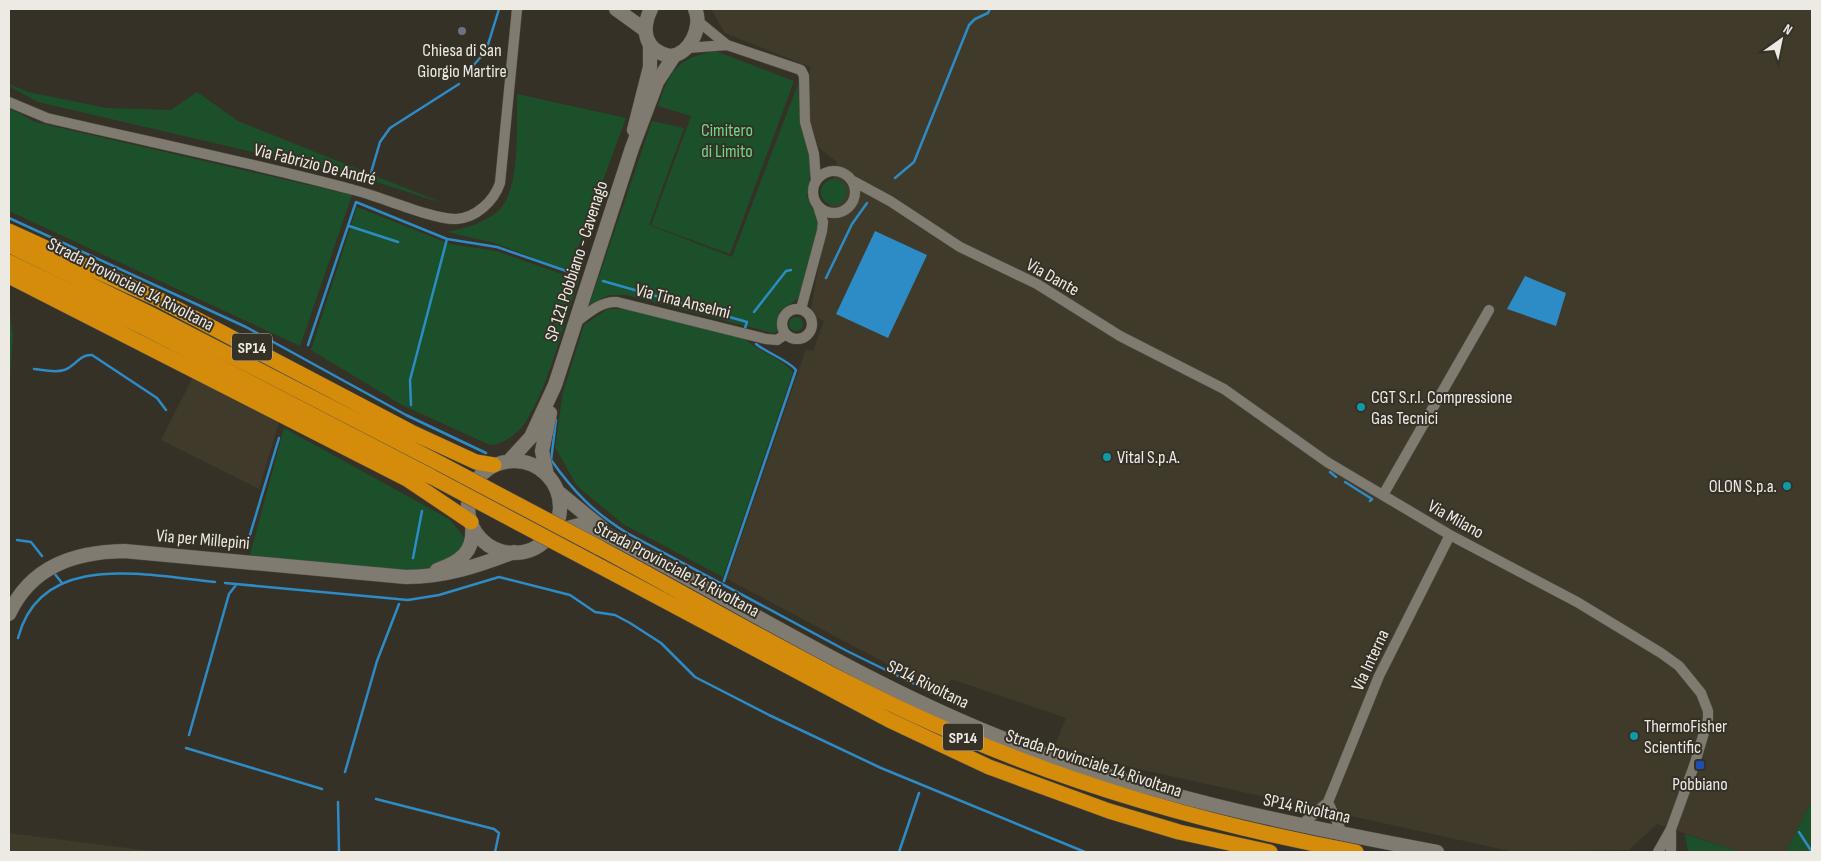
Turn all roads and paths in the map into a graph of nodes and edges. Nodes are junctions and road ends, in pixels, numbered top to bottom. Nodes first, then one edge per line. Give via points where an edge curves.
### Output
1 (616, 9) edge
2 (652, 9) edge
3 (519, 11) edge
4 (697, 15) edge
5 (644, 30) junction
6 (727, 45) junction
7 (650, 46) junction
8 (687, 48) junction
9 (674, 56) junction
10 (9, 102) edge
11 (632, 148) junction
12 (814, 154) junction
13 (831, 171) junction
14 (816, 181) junction
15 (853, 181) junction
16 (854, 200) junction
17 (890, 201) junction
18 (818, 205) junction
19 (838, 213) junction
20 (9, 231) edge
21 (822, 231) junction
22 (9, 244) edge
23 (9, 262) edge
24 (9, 276) edge
25 (801, 309) junction
26 (1489, 310) dead end
27 (575, 324) junction
28 (786, 334) junction
29 (1202, 377) joint
30 (555, 385) junction
31 (509, 461) junction
32 (494, 465) junction
33 (547, 475) junction
34 (557, 492) junction
35 (1383, 496) junction
36 (471, 523) junction
37 (552, 533) junction
38 (1450, 535) junction
39 (627, 545) junction
40 (514, 552) junction
41 (418, 577) junction
42 (9, 614) edge
43 (1328, 802) junction
44 (1300, 826) junction
45 (1671, 829) junction
46 (1343, 835) junction
47 (1270, 852) edge
48 (1356, 852) edge
49 (1437, 852) edge
50 (1658, 852) edge
51 (1671, 852) edge

1 - 5 street
2 - 5 street
3 - 10 street, Via Fabrizio De André via 499,187 486,205 468,216 455,219 349,188 47,118
4 - 6 street
4 - 8 street
5 - 7 street
6 - 8 street
6 - 12 street via 801,70 804,76 805,122
7 - 9 street via 662,54
7 - 11 street via 650,67 636,116
8 - 9 street
9 - 11 street via 657,82
11 - 27 street, SP 121 Pobbiano - Cavenago
12 - 13 street
12 - 14 street
13 - 14 street via 823,173
13 - 15 street via 845,173
14 - 18 street via 813,192
15 - 16 street via 856,190
15 - 17 street, Via Dante
16 - 17 street via 868,197
16 - 19 street via 848,209
17 - 29 street, Via Dante via 965,250 1037,284 1120,336
18 - 19 street via 826,212
18 - 21 street
19 - 21 street
20 - 32 highway, SP14 via 160,300 411,432 479,463
21 - 25 street
22 - 48 highway, Strada Provinciale 14 Rivoltana / SP14, bridge via 442,464 853,684 996,750 1109,791 1258,832
23 - 47 highway, Strada Provinciale 14 Rivoltana / SP14, bridge via 145,328 889,720 980,763 1109,811 1179,832
24 - 36 highway, SP14 via 407,479
25 - 28 street via 791,310 784,316 782,326
25 - 28 street, Via Tina Anselmi via 811,319 810,330 800,338
26 - 35 street
27 - 28 street, Via Tina Anselmi via 596,308 610,302 624,302 772,340
27 - 30 street, SP 121 Pobbiano - Cavenago
29 - 35 street, Via Milano
30 - 31 street, SP 121 Pobbiano - Cavenago via 531,437
30 - 33 street, SP 121 Pobbiano - Cavenago via 543,446
31 - 32 street
31 - 33 street via 530,464
32 - 36 street via 481,475 470,492
33 - 34 street, SP14 Rivoltana
34 - 37 street, SP14 Rivoltana via 560,511
34 - 39 street, SP14 Rivoltana
35 - 38 street, Via Milano
36 - 40 street via 489,545
36 - 41 street, Via per Millepini via 472,541 465,555 450,565
37 - 39 street, SP14 Rivoltana via 566,527 586,526
37 - 40 street, SP14 Rivoltana via 534,548
38 - 43 street, Via Interna via 1379,676
38 - 45 street, Via Milano via 1576,602 1661,653 1679,666 1695,685 1705,702 1708,719
39 - 44 street, SP14 Rivoltana via 833,657 998,737 1154,790
40 - 41 street, Via per Millepini via 465,570
41 - 42 street, Via per Millepini via 124,551 94,552 69,558 42,572 23,590
43 - 44 street, Via Interna
43 - 46 street
44 - 46 street, SP14 Rivoltana
45 - 50 street
45 - 51 street
46 - 49 street, SP14 Rivoltana

